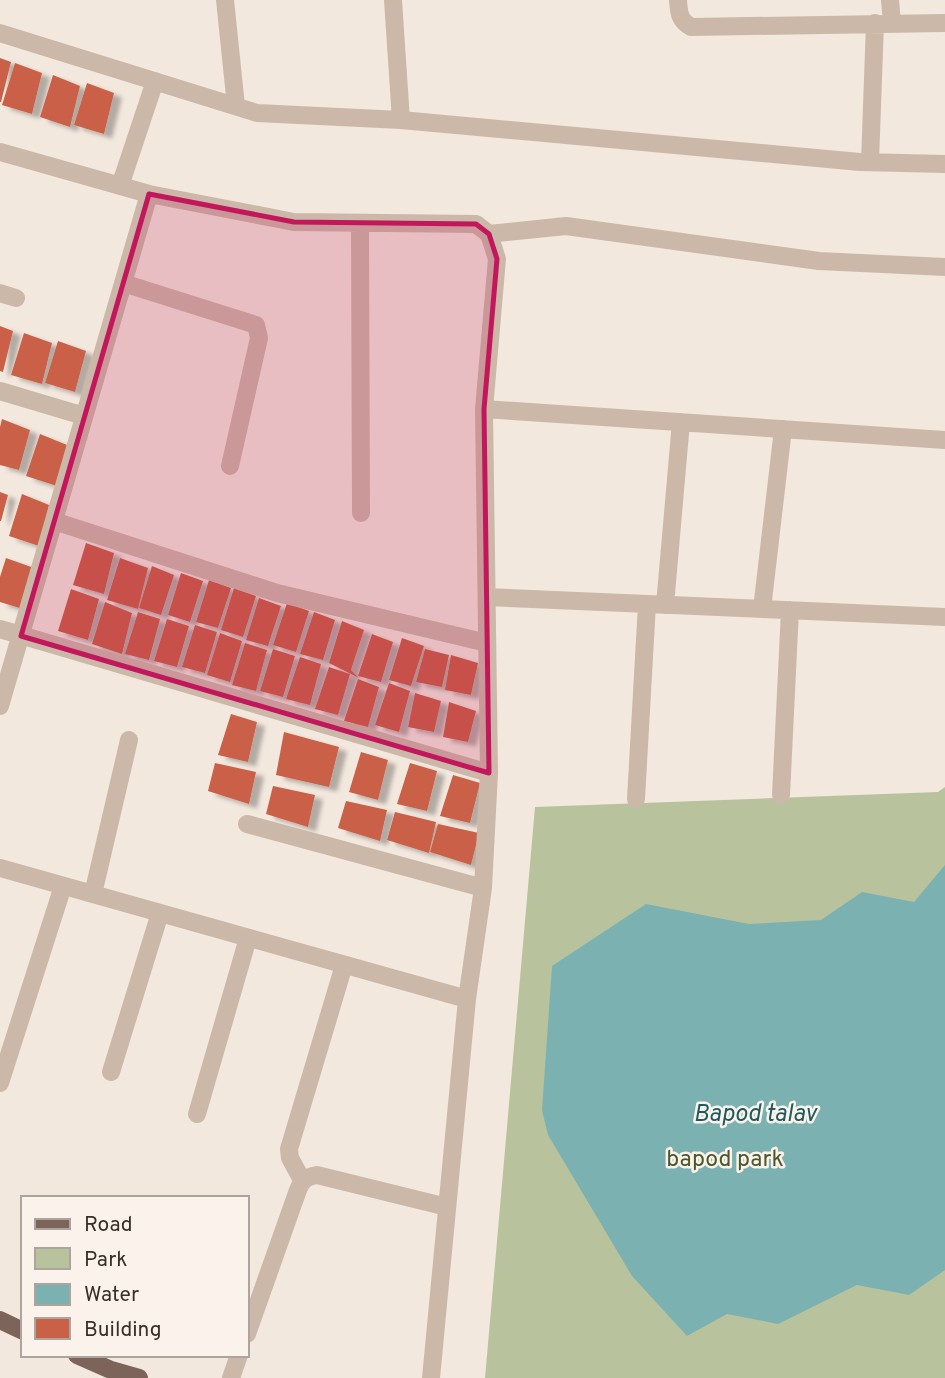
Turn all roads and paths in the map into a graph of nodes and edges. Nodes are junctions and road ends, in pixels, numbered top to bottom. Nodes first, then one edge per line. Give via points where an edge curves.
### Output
1 (225, 0) edge
2 (393, 0) edge
3 (678, 0) edge
4 (890, 0) edge
5 (883, 23) junction
6 (945, 23) edge
7 (0, 33) edge
8 (155, 81) junction
9 (236, 106) junction
10 (401, 120) junction
11 (0, 152) edge
12 (870, 162) junction
13 (945, 164) edge
14 (120, 186) junction
15 (149, 194) junction
16 (360, 223) junction
17 (489, 234) junction
18 (945, 267) edge
19 (123, 284) junction
20 (0, 391) edge
21 (484, 409) junction
22 (84, 416) junction
23 (681, 422) junction
24 (783, 429) junction
25 (945, 440) edge
26 (230, 466) dead end
27 (361, 513) dead end
28 (54, 521) junction
29 (486, 597) junction
30 (656, 604) junction
31 (762, 609) junction
32 (790, 610) junction
33 (945, 617) edge
34 (0, 629) edge
35 (21, 636) junction
36 (487, 643) junction
37 (0, 706) edge
38 (130, 740) dead end
39 (489, 773) junction
40 (781, 796) dead end
41 (636, 799) dead end
42 (247, 824) dead end
43 (0, 868) edge
44 (63, 886) junction
45 (482, 888) junction
46 (93, 894) junction
47 (160, 913) junction
48 (248, 938) junction
49 (344, 965) junction
50 (467, 999) junction
51 (111, 1072) dead end
52 (0, 1083) edge
53 (197, 1114) dead end
54 (302, 1180) junction
55 (447, 1207) junction
56 (0, 1320) edge
57 (21, 1330) edge
58 (248, 1331) edge
59 (82, 1357) edge
60 (238, 1357) edge
61 (139, 1378) edge
62 (231, 1378) edge
63 (431, 1378) edge

1 - 9 street
2 - 10 street
3 - 5 street via 679,15 691,27
4 - 5 street
5 - 6 street
5 - 12 street
7 - 8 street
8 - 9 street
8 - 14 street
9 - 10 street via 257,113
10 - 12 street
11 - 14 street
12 - 13 street
14 - 15 street
15 - 16 street via 294,222
15 - 19 street
16 - 17 street via 476,224
16 - 27 street
17 - 18 street via 566,226 819,261
17 - 21 street via 497,259
19 - 22 street
19 - 26 street via 256,325 259,338
20 - 22 street
21 - 23 street
21 - 29 street
22 - 28 street
23 - 24 street
23 - 30 street
24 - 25 street
24 - 31 street
28 - 35 street
28 - 36 street via 277,593
29 - 30 street
29 - 36 street
30 - 31 street
30 - 41 street
31 - 32 street
32 - 33 street
32 - 40 street
34 - 35 street
35 - 37 street
35 - 39 street
36 - 39 street
38 - 46 street
39 - 45 street
42 - 45 street
43 - 44 street
44 - 46 street
44 - 52 street
45 - 50 street
46 - 47 street
47 - 48 street
47 - 51 street
48 - 49 street
48 - 53 street
49 - 50 street
49 - 54 street via 289,1149
50 - 55 street
54 - 55 street via 317,1175
54 - 58 street
55 - 63 street
56 - 57 main road
59 - 61 main road
60 - 62 street

